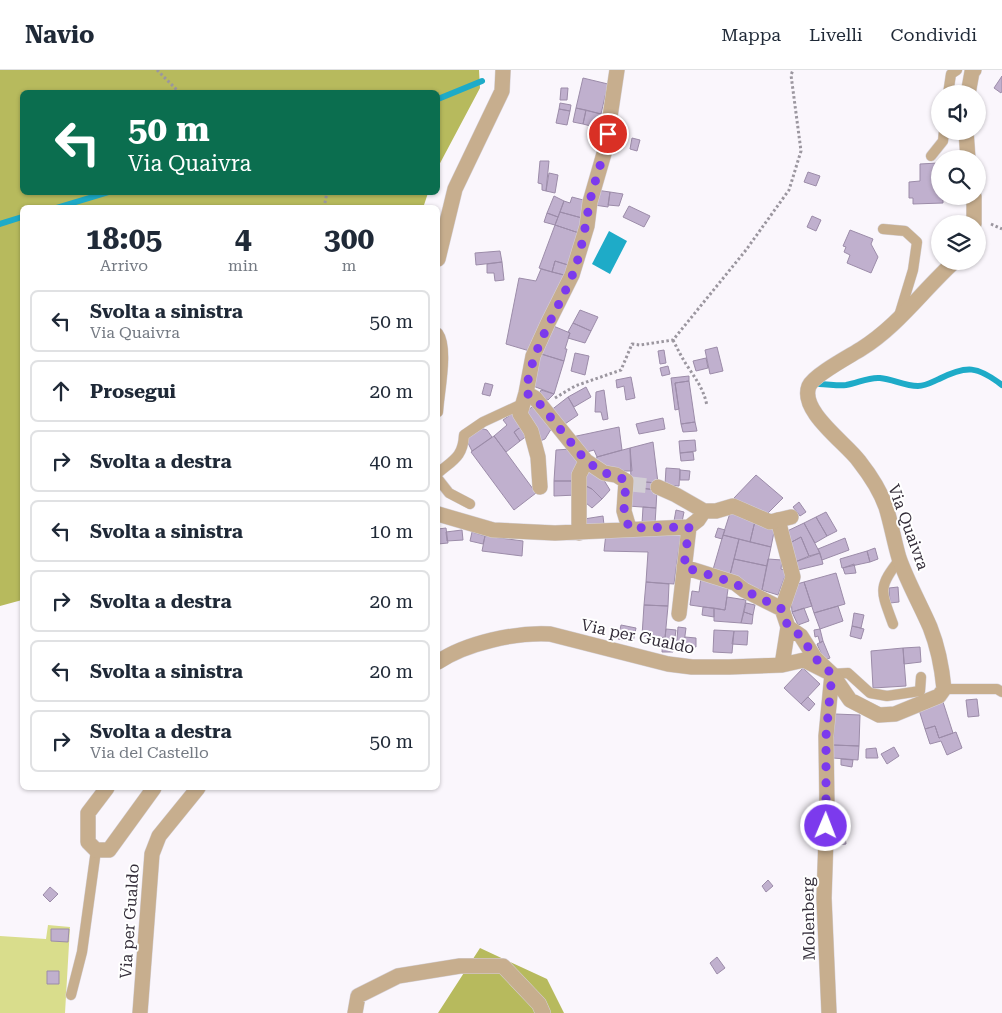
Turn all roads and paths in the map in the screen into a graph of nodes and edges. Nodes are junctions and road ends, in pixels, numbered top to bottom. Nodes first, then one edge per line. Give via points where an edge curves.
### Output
1 (157, 70) edge
2 (503, 70) edge
3 (618, 70) edge
4 (793, 70) edge
5 (965, 70) edge
6 (949, 85) edge
7 (967, 85) edge
8 (177, 90) edge
9 (943, 140) edge
10 (936, 150) edge
11 (883, 229) dead end
12 (440, 251) edge
13 (946, 270) edge
14 (898, 319) junction
15 (440, 337) edge
16 (673, 340) junction
17 (440, 390) edge
18 (524, 398) junction
19 (707, 406) dead end
20 (545, 409) junction
21 (586, 461) junction
22 (440, 471) edge
23 (440, 482) edge
24 (540, 487) dead end
25 (658, 487) tunnel mouth
26 (470, 504) dead end
27 (704, 511) junction
28 (440, 515) edge
29 (689, 527) junction
30 (629, 528) junction
31 (579, 532) junction
32 (900, 559) junction
33 (684, 567) junction
34 (782, 609) junction
35 (680, 614) dead end
36 (893, 624) dead end
37 (788, 627) junction
38 (440, 661) edge
39 (782, 665) junction
40 (832, 674) junction
41 (921, 677) dead end
42 (944, 689) junction
43 (1002, 692) edge
44 (105, 790) edge
45 (153, 790) edge
46 (196, 790) edge
47 (96, 850) junction
48 (72, 995) dead end
49 (140, 1013) edge
50 (355, 1013) edge
51 (543, 1013) edge
52 (829, 1013) edge

1 - 8 path
2 - 12 street via 502,91 455,189
3 - 18 street via 605,150 572,275 533,356
4 - 16 path via 801,151 789,190 746,250
5 - 6 lane via 951,74
5 - 7 street
9 - 10 lane
11 - 14 lane via 905,231 917,242 913,270
13 - 14 street, Via Quaivra
14 - 32 street, Via Quaivra via 868,345 818,377 810,384 808,395 821,421 852,450 873,479 885,506
15 - 17 lane via 443,357
16 - 19 path via 706,395
16 - 20 path via 632,344 621,370 576,386 554,399
18 - 20 street via 535,398
18 - 22 lane via 464,435 463,449
18 - 24 street via 520,414 531,430 538,457
20 - 21 street
21 - 30 street via 629,483 624,511
21 - 31 street via 579,475
23 - 26 lane via 449,493
25 - 27 street
27 - 29 street
27 - 34 street via 733,506 770,522 784,519 793,577
28 - 31 street via 493,530
29 - 30 street
29 - 33 street
30 - 31 street
32 - 36 lane via 885,577 882,591
32 - 42 street, Via Quaivra via 931,629 941,660
33 - 34 street via 735,583
33 - 35 street
34 - 37 street
37 - 39 street
37 - 40 street via 801,636 815,658
38 - 39 street, Via per Gualdo via 480,643 537,633 668,664 692,667
39 - 40 street, Via per Gualdo via 804,660
40 - 41 lane via 848,674 870,693 887,696 920,691
40 - 42 street via 850,700 879,715 894,714 939,696
40 - 52 street, Molenberg via 826,736 824,898
42 - 43 lane via 997,689
44 - 47 street via 88,813 88,842
45 - 47 street via 109,850
46 - 49 street, Via per Gualdo via 159,836 152,854
47 - 48 lane via 82,952
50 - 51 street via 358,996 398,976 460,966 503,966 539,1004

